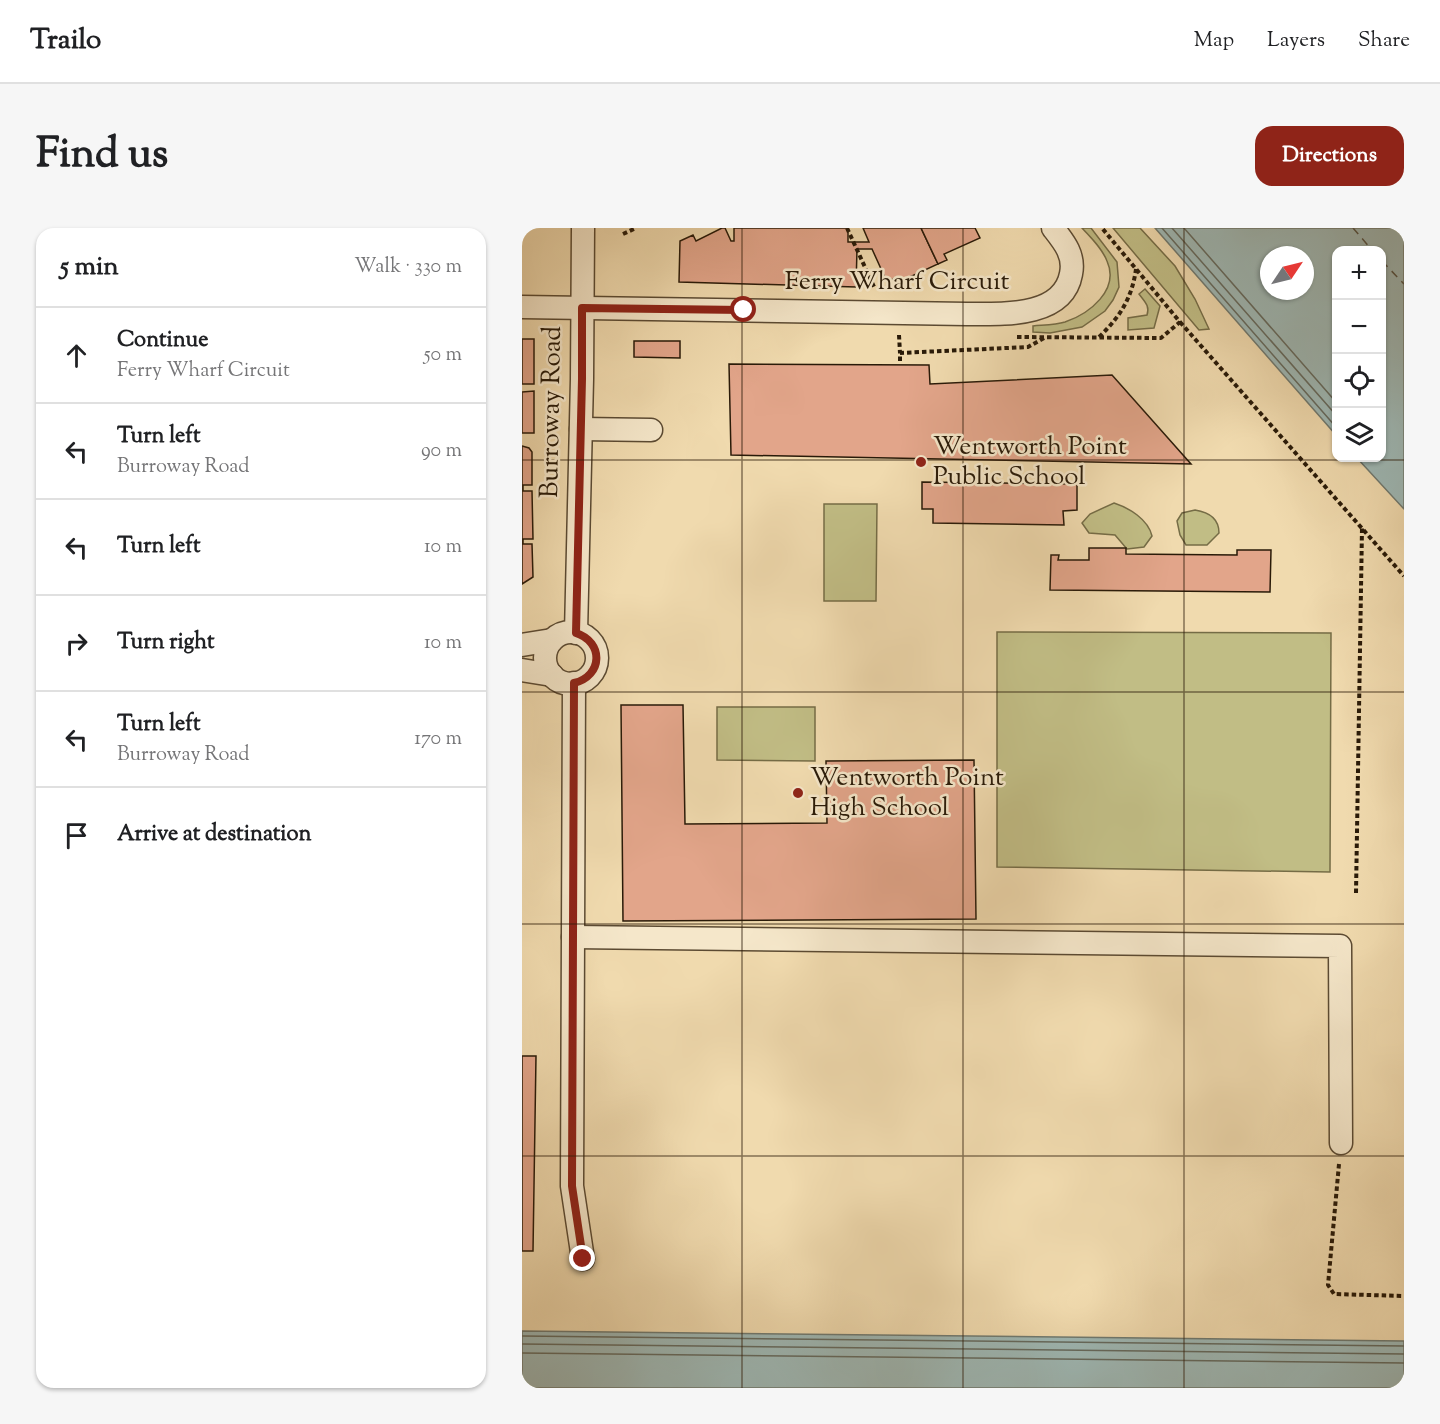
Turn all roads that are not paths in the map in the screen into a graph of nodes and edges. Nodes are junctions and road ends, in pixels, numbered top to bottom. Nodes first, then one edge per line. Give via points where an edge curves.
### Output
1 (583, 228) edge
2 (1053, 228) edge
3 (522, 307) edge
4 (582, 308) junction
5 (581, 429) junction
6 (651, 430) dead end
7 (576, 633) junction
8 (552, 640) junction
9 (522, 645) edge
10 (522, 670) edge
11 (552, 675) junction
12 (574, 683) junction
13 (573, 937) junction
14 (1341, 1143) road end
15 (583, 1259) dead end

1 - 4 street, Burroway Road
2 - 4 street, Ferry Wharf Circuit via 1069,250 1070,279 1056,300 1031,310 988,314
3 - 4 street, Ferry Wharf Circuit
4 - 5 street, Burroway Road
5 - 6 street
5 - 7 street, Burroway Road
7 - 8 street via 567,632
7 - 12 street via 590,640 597,655 589,677
8 - 9 street
8 - 11 street via 545,657
10 - 11 street
11 - 12 street via 562,682
12 - 13 street
13 - 14 street via 1340,946
13 - 15 street via 572,1186

